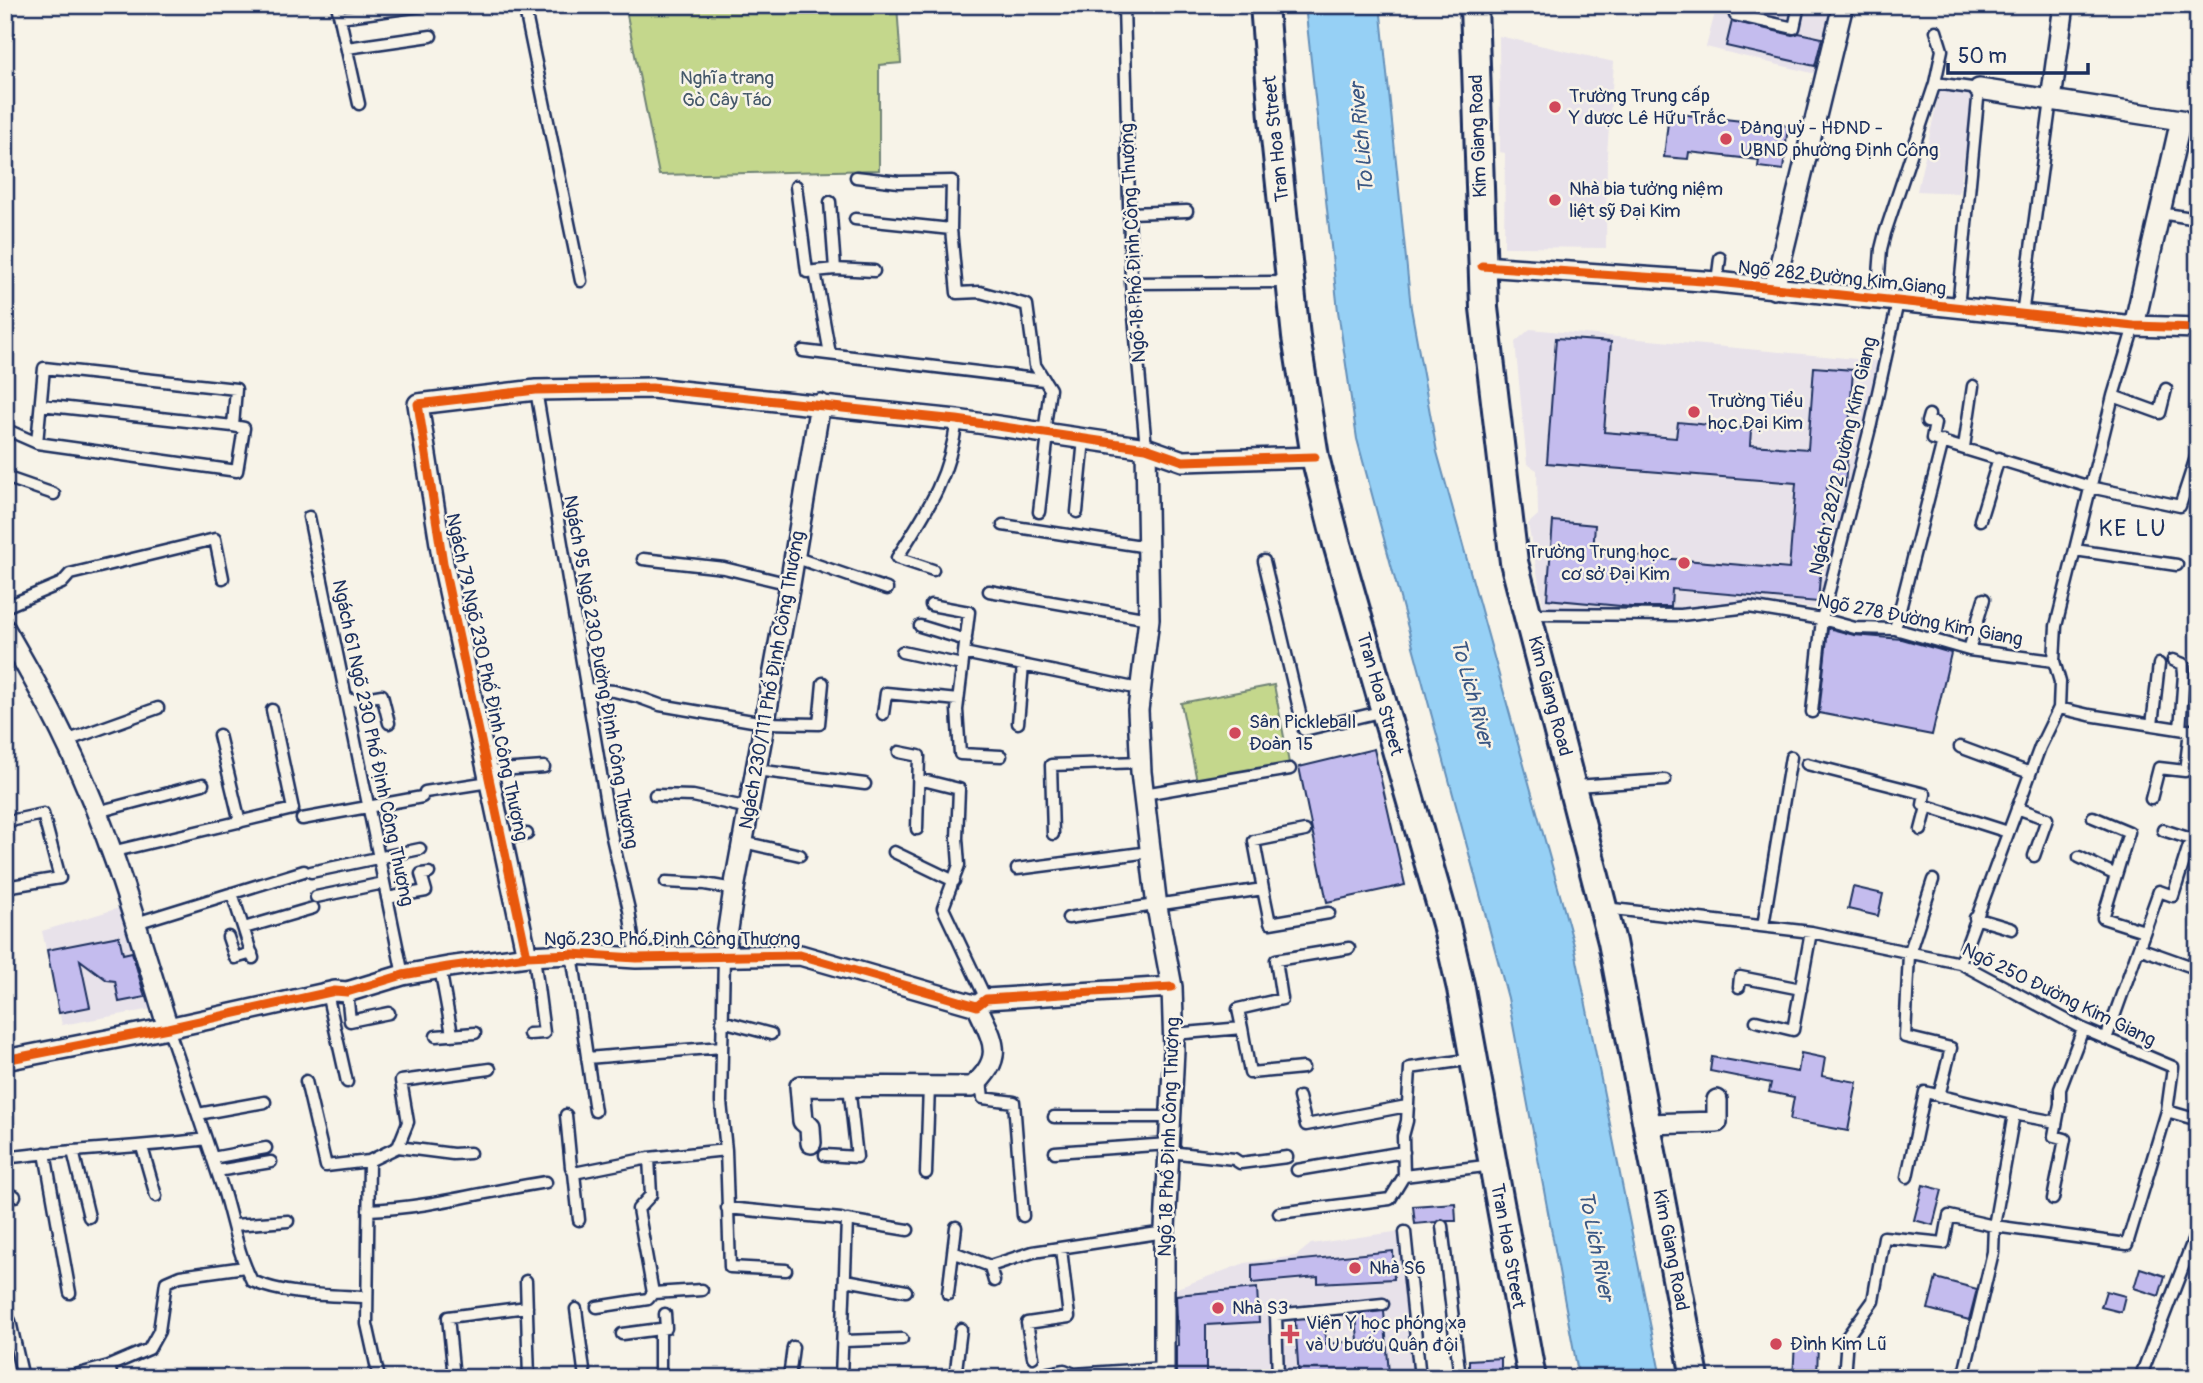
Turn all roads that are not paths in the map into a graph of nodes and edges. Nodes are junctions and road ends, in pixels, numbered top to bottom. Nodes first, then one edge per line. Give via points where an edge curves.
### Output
1 (337, 5) edge
2 (524, 5) edge
3 (1124, 5) edge
4 (1264, 5) edge
5 (1475, 5) edge
6 (1799, 5) edge
7 (1843, 5) edge
8 (2064, 5) edge
9 (421, 6) edge
10 (1735, 15) dead end
11 (340, 17) junction
12 (1936, 31) dead end
13 (431, 36) dead end
14 (347, 48) junction
15 (1935, 83) junction
16 (1979, 89) junction
17 (2051, 100) junction
18 (359, 104) dead end
19 (856, 177) dead end
20 (796, 186) dead end
21 (830, 202) dead end
22 (1187, 211) dead end
23 (1129, 213) junction
24 (2160, 213) junction
25 (855, 219) dead end
26 (2198, 219) edge
27 (951, 229) junction
28 (1720, 258) dead end
29 (1482, 266) junction
30 (835, 269) junction
31 (815, 271) junction
32 (874, 271) dead end
33 (581, 281) dead end
34 (1290, 282) junction
35 (1717, 282) junction
36 (1131, 283) junction
37 (1774, 289) junction
38 (1877, 300) junction
39 (1898, 302) junction
40 (1958, 309) junction
41 (2022, 315) junction
42 (2134, 326) junction
43 (2198, 328) edge
44 (803, 351) dead end
45 (830, 354) junction
46 (1044, 380) junction
47 (1973, 386) dead end
48 (2166, 389) dead end
49 (536, 390) junction
50 (2113, 396) junction
51 (820, 404) junction
52 (41, 405) junction
53 (1929, 415) dead end
54 (957, 420) junction
55 (233, 426) junction
56 (5, 429) edge
57 (1046, 433) junction
58 (1084, 439) junction
59 (1943, 441) junction
60 (37, 443) junction
61 (1964, 447) junction
62 (1146, 448) junction
63 (2198, 451) edge
64 (1315, 457) junction
65 (1999, 458) junction
66 (5, 477) edge
67 (2193, 484) edge
68 (2090, 487) junction
69 (54, 494) dead end
70 (1039, 512) dead end
71 (1077, 512) dead end
72 (309, 517) dead end
73 (1980, 520) dead end
74 (1003, 525) dead end
75 (1148, 547) junction
76 (2075, 550) junction
77 (794, 557) junction
78 (643, 559) dead end
79 (1264, 561) dead end
80 (2177, 565) dead end
81 (933, 570) dead end
82 (222, 579) dead end
83 (790, 584) junction
84 (887, 589) dead end
85 (989, 591) dead end
86 (1984, 597) dead end
87 (930, 606) dead end
88 (5, 607) edge
89 (1528, 614) junction
90 (1149, 619) junction
91 (1822, 619) junction
92 (920, 626) dead end
93 (5, 629) edge
94 (1895, 629) junction
95 (966, 640) junction
96 (1969, 650) junction
97 (902, 652) dead end
98 (964, 653) junction
99 (2173, 660) dead end
100 (2054, 662) junction
101 (2159, 664) dead end
102 (962, 665) junction
103 (1023, 665) junction
104 (823, 683) dead end
105 (1139, 689) junction
106 (588, 690) junction
107 (347, 701) junction
108 (958, 701) junction
109 (158, 708) dead end
110 (2059, 708) junction
111 (272, 710) dead end
112 (1385, 711) junction
113 (1812, 712) dead end
114 (883, 713) dead end
115 (389, 723) dead end
116 (764, 723) junction
117 (1018, 723) dead end
118 (2152, 724) junction
119 (2189, 730) edge
120 (219, 735) dead end
121 (66, 741) junction
122 (1960, 747) dead end
123 (899, 752) dead end
124 (1001, 756) dead end
125 (1791, 757) dead end
126 (1141, 762) junction
127 (1807, 764) dead end
128 (544, 766) dead end
129 (1290, 769) dead end
130 (756, 770) junction
131 (2030, 773) junction
132 (488, 776) junction
133 (919, 779) junction
134 (1665, 780) dead end
135 (203, 784) dead end
136 (865, 784) dead end
137 (1573, 786) junction
138 (1144, 794) junction
139 (655, 795) dead end
140 (2151, 799) dead end
141 (369, 807) junction
142 (1927, 807) junction
143 (749, 808) junction
144 (2017, 808) junction
145 (97, 813) junction
146 (2093, 817) dead end
147 (302, 819) dead end
148 (5, 822) edge
149 (240, 822) junction
150 (917, 829) dead end
151 (1922, 830) dead end
152 (2163, 830) dead end
153 (1305, 831) dead end
154 (2008, 832) junction
155 (527, 834) dead end
156 (1053, 834) dead end
157 (501, 838) junction
158 (743, 842) junction
159 (419, 849) dead end
160 (111, 852) junction
161 (894, 852) dead end
162 (1150, 852) junction
163 (800, 855) dead end
164 (2034, 856) dead end
165 (2079, 857) dead end
166 (379, 858) junction
167 (1017, 869) dead end
168 (429, 873) dead end
169 (2116, 875) junction
170 (1933, 880) dead end
171 (954, 881) junction
172 (666, 882) dead end
173 (384, 883) junction
174 (5, 887) edge
175 (734, 889) junction
176 (1263, 889) junction
177 (232, 893) junction
178 (387, 898) junction
179 (1157, 907) junction
180 (1604, 908) junction
181 (1329, 913) dead end
182 (1068, 918) dead end
183 (1975, 918) junction
184 (135, 923) junction
185 (1763, 926) junction
186 (244, 928) junction
187 (2012, 929) dead end
188 (2144, 931) junction
189 (1811, 932) junction
190 (228, 937) dead end
191 (1349, 948) dead end
192 (2139, 948) junction
193 (572, 954) junction
194 (1909, 954) junction
195 (530, 956) junction
196 (724, 956) junction
197 (636, 958) junction
198 (1960, 963) junction
199 (440, 968) junction
200 (2198, 969) edge
201 (403, 975) junction
202 (1172, 987) junction
203 (1739, 987) dead end
204 (1801, 989) junction
205 (346, 992) junction
206 (327, 993) junction
207 (982, 1002) junction
208 (389, 1013) dead end
209 (1756, 1020) dead end
210 (722, 1021) junction
211 (168, 1028) junction
212 (1242, 1028) junction
213 (2083, 1029) junction
214 (475, 1033) dead end
215 (452, 1034) junction
216 (529, 1034) dead end
217 (771, 1034) dead end
218 (1174, 1034) junction
219 (436, 1035) dead end
220 (2106, 1039) junction
221 (722, 1047) junction
222 (587, 1058) junction
223 (1473, 1059) junction
224 (5, 1060) edge
225 (1303, 1068) dead end
226 (490, 1069) dead end
227 (981, 1080) junction
228 (306, 1081) dead end
229 (347, 1082) dead end
230 (849, 1085) junction
231 (929, 1086) junction
232 (1940, 1096) junction
233 (1298, 1097) dead end
234 (1717, 1100) dead end
235 (265, 1102) dead end
236 (1407, 1106) junction
237 (595, 1111) dead end
238 (2166, 1111) junction
239 (198, 1114) junction
240 (2014, 1114) junction
241 (566, 1115) dead end
242 (1054, 1117) dead end
243 (1171, 1117) junction
244 (2198, 1120) edge
245 (2056, 1122) junction
246 (1647, 1124) junction
247 (206, 1139) junction
248 (142, 1147) junction
249 (398, 1147) junction
250 (266, 1148) dead end
251 (1169, 1148) junction
252 (818, 1149) joint
253 (726, 1150) junction
254 (73, 1151) junction
255 (1055, 1152) dead end
256 (1404, 1152) junction
257 (46, 1153) junction
258 (470, 1153) dead end
259 (1287, 1157) dead end
260 (5, 1158) edge
261 (212, 1158) junction
262 (649, 1158) junction
263 (369, 1161) junction
264 (271, 1162) dead end
265 (1493, 1165) junction
266 (1297, 1170) dead end
267 (216, 1171) junction
268 (574, 1173) junction
269 (926, 1173) dead end
270 (1404, 1175) junction
271 (1907, 1177) dead end
272 (546, 1182) dead end
273 (156, 1196) dead end
274 (2053, 1199) dead end
275 (727, 1208) junction
276 (368, 1210) junction
277 (1279, 1213) dead end
278 (1023, 1216) dead end
279 (89, 1217) dead end
280 (841, 1219) dead end
281 (579, 1220) dead end
282 (288, 1221) dead end
283 (234, 1225) junction
284 (1443, 1226) dead end
285 (1994, 1226) junction
286 (956, 1227) dead end
287 (2198, 1228) edge
288 (908, 1230) dead end
289 (1165, 1232) junction
290 (1405, 1232) dead end
291 (1061, 1248) junction
292 (953, 1252) junction
293 (990, 1266) junction
294 (245, 1267) junction
295 (786, 1270) dead end
296 (846, 1280) junction
297 (526, 1281) dead end
298 (994, 1281) dead end
299 (702, 1290) dead end
300 (906, 1291) dead end
301 (70, 1293) dead end
302 (653, 1293) junction
303 (948, 1294) dead end
304 (366, 1297) junction
305 (1383, 1304) dead end
306 (527, 1307) junction
307 (597, 1307) dead end
308 (576, 1309) dead end
309 (665, 1314) dead end
310 (10, 1321) dead end
311 (660, 1329) junction
312 (961, 1329) dead end
313 (622, 1334) dead end
314 (902, 1339) dead end
315 (844, 1341) junction
316 (793, 1347) dead end
317 (1033, 1357) dead end
318 (109, 1366) junction
319 (1164, 1373) edge
320 (1038, 1375) dead end
321 (23, 1378) edge
322 (64, 1378) edge
323 (112, 1378) edge
324 (379, 1378) edge
325 (454, 1378) edge
326 (529, 1378) edge
327 (584, 1378) edge
328 (660, 1378) edge
329 (789, 1378) edge
330 (841, 1378) edge
331 (955, 1378) edge
332 (1278, 1378) edge
333 (1420, 1378) edge
334 (1460, 1378) edge
335 (1532, 1378) edge
336 (1695, 1378) edge
337 (1844, 1378) edge
338 (1963, 1378) edge
339 (2140, 1378) edge

1 - 11 lane
2 - 33 lane
3 - 23 lane, Ngõ 18 Phố Định Công Thượng
4 - 34 main road, Tran Hoa Street
5 - 29 main road, Kim Giang Road
6 - 10 lane via 1794,28
7 - 37 street
8 - 17 street
9 - 11 lane
11 - 14 lane
12 - 15 lane via 1942,50
13 - 14 lane
14 - 18 lane
15 - 16 lane
15 - 38 lane via 1885,233
16 - 17 street
16 - 40 lane
17 - 24 street via 2181,120
17 - 41 lane
19 - 27 lane via 952,181
20 - 31 lane via 807,272
21 - 30 lane
22 - 23 lane
23 - 36 lane, Ngõ 18 Phố Định Công Thượng
24 - 26 lane
24 - 42 street
25 - 27 lane
27 - 46 lane via 957,293 980,292 1027,304 1035,365
28 - 35 lane
29 - 35 street, Ngõ 282 Đường Kim Giang
29 - 89 main road, Kim Giang Road via 1514,562
30 - 31 lane
30 - 32 lane
31 - 45 lane
34 - 36 lane
34 - 64 main road, Tran Hoa Street
35 - 37 street, Ngõ 282 Đường Kim Giang
36 - 62 lane, Ngõ 18 Phố Định Công Thượng
37 - 38 street, Ngõ 282 Đường Kim Giang
38 - 39 street, Ngõ 282 Đường Kim Giang
39 - 40 street, Ngõ 282 Đường Kim Giang
39 - 91 lane, Ngách 282/2 Đường Kim Giang
40 - 41 street, Ngõ 282 Đường Kim Giang
41 - 42 street, Ngõ 282 Đường Kim Giang
42 - 43 street, Ngõ 282 Đường Kim Giang
42 - 50 lane
44 - 45 lane
45 - 46 lane
46 - 57 lane via 1050,389
47 - 61 lane
48 - 50 lane via 2160,414
49 - 51 street via 652,388
49 - 106 lane, Ngách 95 Ngõ 230 Đường Định Công Thượng
49 - 132 street, Ngách 79 Ngõ 230 Phố Định Công Thượng via 418,404 443,563
50 - 68 lane
51 - 54 street
51 - 77 street, Ngách 230/111 Phố Định Công Thượng
52 - 55 lane
52 - 55 lane via 44,368 223,387 236,389
52 - 60 lane
53 - 59 lane via 1927,422 1935,424 1932,439
54 - 57 street
54 - 81 lane via 953,450 939,489 897,558
55 - 60 lane via 244,428 237,471
56 - 60 lane
57 - 58 street
57 - 70 lane
58 - 62 street
58 - 71 lane
59 - 61 lane
59 - 94 lane
61 - 65 lane
62 - 64 street via 1183,461
62 - 75 street, Ngõ 18 Phố Định Công Thượng
63 - 67 lane
64 - 112 main road, Tran Hoa Street
65 - 68 lane
65 - 73 lane
66 - 69 lane
67 - 68 lane via 2180,506
68 - 76 lane
72 - 107 lane, Ngách 61 Ngõ 230 Phố Định Công Thượng
74 - 75 lane
75 - 90 street, Ngõ 18 Phố Định Công Thượng
76 - 80 lane
76 - 100 lane via 2056,626
77 - 83 street, Ngách 230/111 Phố Định Công Thượng
77 - 84 lane
78 - 83 lane via 724,568
79 - 112 lane via 1304,730
82 - 88 lane via 215,539 70,574 62,583
83 - 116 street, Ngách 230/111 Phố Định Công Thượng
85 - 90 lane
86 - 96 lane
87 - 95 lane via 969,612
89 - 91 lane, Ngõ 278 Đường Kim Giang via 1681,614 1749,607
89 - 137 main road, Kim Giang Road
90 - 105 street, Ngõ 18 Phố Định Công Thượng
91 - 94 lane, Ngõ 278 Đường Kim Giang via 1855,628
91 - 113 lane, Ngách 282/2 Đường Kim Giang
92 - 95 lane
93 - 121 street
94 - 96 lane, Ngõ 278 Đường Kim Giang
95 - 98 lane
96 - 100 lane, Ngõ 278 Đường Kim Giang
97 - 102 lane
98 - 102 lane
98 - 103 lane
99 - 119 lane via 2183,664
100 - 110 lane via 2060,682
101 - 118 lane
102 - 108 lane
103 - 105 lane
103 - 117 lane
104 - 116 lane via 819,724
105 - 126 street, Ngõ 18 Phố Định Công Thượng
106 - 116 lane via 614,691 660,705
106 - 197 lane, Ngách 95 Ngõ 230 Đường Định Công Thượng
107 - 115 lane via 382,695
107 - 141 lane, Ngách 61 Ngõ 230 Phố Định Công Thượng
108 - 114 lane via 886,693
108 - 124 lane via 960,754
109 - 121 lane
110 - 118 lane
110 - 131 lane
111 - 149 lane via 293,809
112 - 223 main road, Tran Hoa Street via 1446,924
116 - 130 street, Ngách 230/111 Phố Định Công Thượng
118 - 119 lane
119 - 140 lane via 2185,771 2159,768
120 - 149 lane
121 - 145 street
122 - 131 lane
123 - 133 lane via 919,756
125 - 185 lane
126 - 138 street, Ngõ 18 Phố Định Công Thượng
126 - 156 lane via 1051,765
127 - 142 lane via 1925,794 1923,805
128 - 132 lane
129 - 138 lane
130 - 136 lane
130 - 143 street, Ngách 230/111 Phố Định Công Thượng
131 - 144 lane
132 - 141 lane
132 - 157 street, Ngách 79 Ngõ 230 Phố Định Công Thượng
133 - 150 lane
133 - 171 lane via 959,789 959,865
134 - 137 lane
135 - 145 lane
137 - 180 main road, Kim Giang Road
138 - 162 street, Ngõ 18 Phố Định Công Thượng
139 - 143 lane via 693,796
141 - 147 lane
141 - 166 lane, Ngách 61 Ngõ 230 Phố Định Công Thượng
142 - 151 lane
142 - 154 lane
143 - 158 street, Ngách 230/111 Phố Định Công Thượng
144 - 154 lane
144 - 164 lane via 2047,820
145 - 160 street
146 - 169 lane via 2129,832
148 - 174 lane via 43,814 60,878
149 - 160 lane
152 - 188 lane via 2191,839 2173,896 2158,891
153 - 176 lane via 1254,841
154 - 183 lane
155 - 157 lane
157 - 195 street, Ngách 79 Ngõ 230 Phố Định Công Thượng
158 - 163 lane
158 - 175 street, Ngách 230/111 Phố Định Công Thượng
159 - 166 lane
160 - 184 street
161 - 171 lane
162 - 167 lane
162 - 179 street, Ngõ 18 Phố Định Công Thượng
165 - 169 lane
166 - 173 lane, Ngách 61 Ngõ 230 Phố Định Công Thượng
166 - 177 lane
168 - 178 lane via 421,874 426,891
169 - 188 lane via 2103,918
170 - 194 lane
171 - 207 lane via 943,908
172 - 175 lane
173 - 178 lane, Ngách 61 Ngõ 230 Phố Định Công Thượng
173 - 186 lane
175 - 196 street, Ngách 230/111 Phố Định Công Thượng
176 - 179 lane
176 - 181 lane via 1270,923
177 - 184 lane
177 - 186 lane
178 - 201 lane, Ngách 61 Ngõ 230 Phố Định Công Thượng
179 - 182 lane
179 - 202 street, Ngõ 18 Phố Định Công Thượng
180 - 185 lane, Ngõ 250 Đường Kim Giang
180 - 246 main road, Kim Giang Road
183 - 187 lane
183 - 198 lane
184 - 211 street
185 - 189 lane, Ngõ 250 Đường Kim Giang
186 - 190 lane via 252,956 235,958
188 - 192 lane
189 - 194 lane, Ngõ 250 Đường Kim Giang
189 - 204 lane
191 - 212 lane via 1276,960 1282,999 1238,1009
192 - 200 lane
192 - 220 lane
193 - 195 street, Ngõ 230 Phố Định Công Thượng
193 - 197 street, Ngõ 230 Phố Định Công Thượng
193 - 222 lane
194 - 198 lane, Ngõ 250 Đường Kim Giang
194 - 232 lane via 1905,1037 1951,1048
195 - 199 street, Ngõ 230 Phố Định Công Thượng
195 - 216 lane via 544,1033
196 - 197 street, Ngõ 230 Phố Định Công Thượng
196 - 207 street, Ngõ 230 Phố Định Công Thượng via 800,955
196 - 210 lane
198 - 213 lane, Ngõ 250 Đường Kim Giang
199 - 201 street, Ngõ 230 Phố Định Công Thượng
199 - 215 lane
201 - 205 street, Ngõ 230 Phố Định Công Thượng
202 - 207 street, Ngõ 230 Phố Định Công Thượng
202 - 218 street, Ngõ 18 Phố Định Công Thượng
203 - 204 lane via 1740,977
204 - 209 lane via 1793,1030
205 - 206 street, Ngõ 230 Phố Định Công Thượng
205 - 208 lane via 350,1021
206 - 211 street, Ngõ 230 Phố Định Công Thượng
206 - 229 lane
207 - 227 street via 995,1056
210 - 217 lane
210 - 221 lane
211 - 224 street, Ngõ 230 Phố Định Công Thượng
211 - 239 lane
212 - 218 lane
212 - 225 lane via 1250,1073
213 - 220 lane, Ngõ 250 Đường Kim Giang
213 - 245 lane via 2060,1089
214 - 215 lane
215 - 219 lane
218 - 243 street, Ngõ 18 Phố Định Công Thượng
220 - 238 lane, Ngõ 250 Đường Kim Giang via 2174,1067
221 - 222 lane
221 - 253 lane
222 - 237 lane
223 - 236 lane via 1409,1068
223 - 265 main road, Tran Hoa Street
226 - 249 lane via 401,1081 408,1122
227 - 231 street via 972,1087
227 - 278 lane via 984,1098 1014,1102
228 - 263 lane via 327,1166
230 - 231 street
230 - 252 lane via 857,1157
230 - 252 street via 800,1086 803,1121
231 - 269 lane
232 - 240 lane
232 - 271 lane via 1925,1092
233 - 236 lane via 1306,1125
234 - 246 street via 1717,1122
235 - 239 lane
236 - 256 lane
238 - 244 lane
238 - 285 lane via 2127,1244
239 - 247 lane
240 - 245 lane
240 - 285 lane
241 - 268 lane
242 - 243 lane
243 - 251 street, Ngõ 18 Phố Định Công Thượng
245 - 274 lane via 2054,1136 2065,1139
246 - 336 main road, Kim Giang Road
247 - 248 lane
247 - 261 lane
248 - 254 lane
248 - 273 lane
249 - 258 lane
249 - 263 lane
250 - 261 lane
251 - 255 lane
251 - 259 lane via 1240,1163
251 - 289 street, Ngõ 18 Phố Định Công Thượng
253 - 262 lane
253 - 275 lane
254 - 257 lane
254 - 279 lane
256 - 266 lane
256 - 270 lane
257 - 260 lane
257 - 301 lane
261 - 267 lane
262 - 268 lane
262 - 302 lane via 652,1195 638,1209
263 - 276 lane
264 - 267 lane
265 - 270 lane
265 - 335 main road, Tran Hoa Street
267 - 283 lane
268 - 281 lane
270 - 277 lane via 1390,1199
272 - 276 lane
275 - 280 lane
275 - 295 lane via 730,1267
276 - 304 lane
282 - 283 lane
283 - 294 lane
284 - 334 lane
285 - 337 lane via 1948,1216 1944,1243 1884,1237 1873,1301 1847,1337
285 - 338 lane via 1993,1252
286 - 292 lane
287 - 339 lane
288 - 296 lane via 847,1220
289 - 291 lane
289 - 319 street, Ngõ 18 Phố Định Công Thượng
290 - 333 lane
291 - 293 lane
291 - 317 lane via 1069,1317 1027,1323
292 - 293 lane
292 - 303 lane
293 - 298 lane
294 - 304 lane via 252,1281 268,1288
294 - 318 lane via 166,1282 159,1331 149,1349
296 - 300 lane
296 - 315 lane
297 - 306 lane
299 - 302 lane
302 - 307 lane via 648,1299
304 - 324 lane
305 - 332 lane via 1276,1315
306 - 325 lane via 448,1317
306 - 326 lane
308 - 327 lane
309 - 311 lane via 666,1328
310 - 321 lane
311 - 313 lane
311 - 328 lane
312 - 331 lane
314 - 315 lane
315 - 330 lane
316 - 329 lane
318 - 322 lane
318 - 323 lane
319 - 320 lane via 1074,1374 1064,1370

